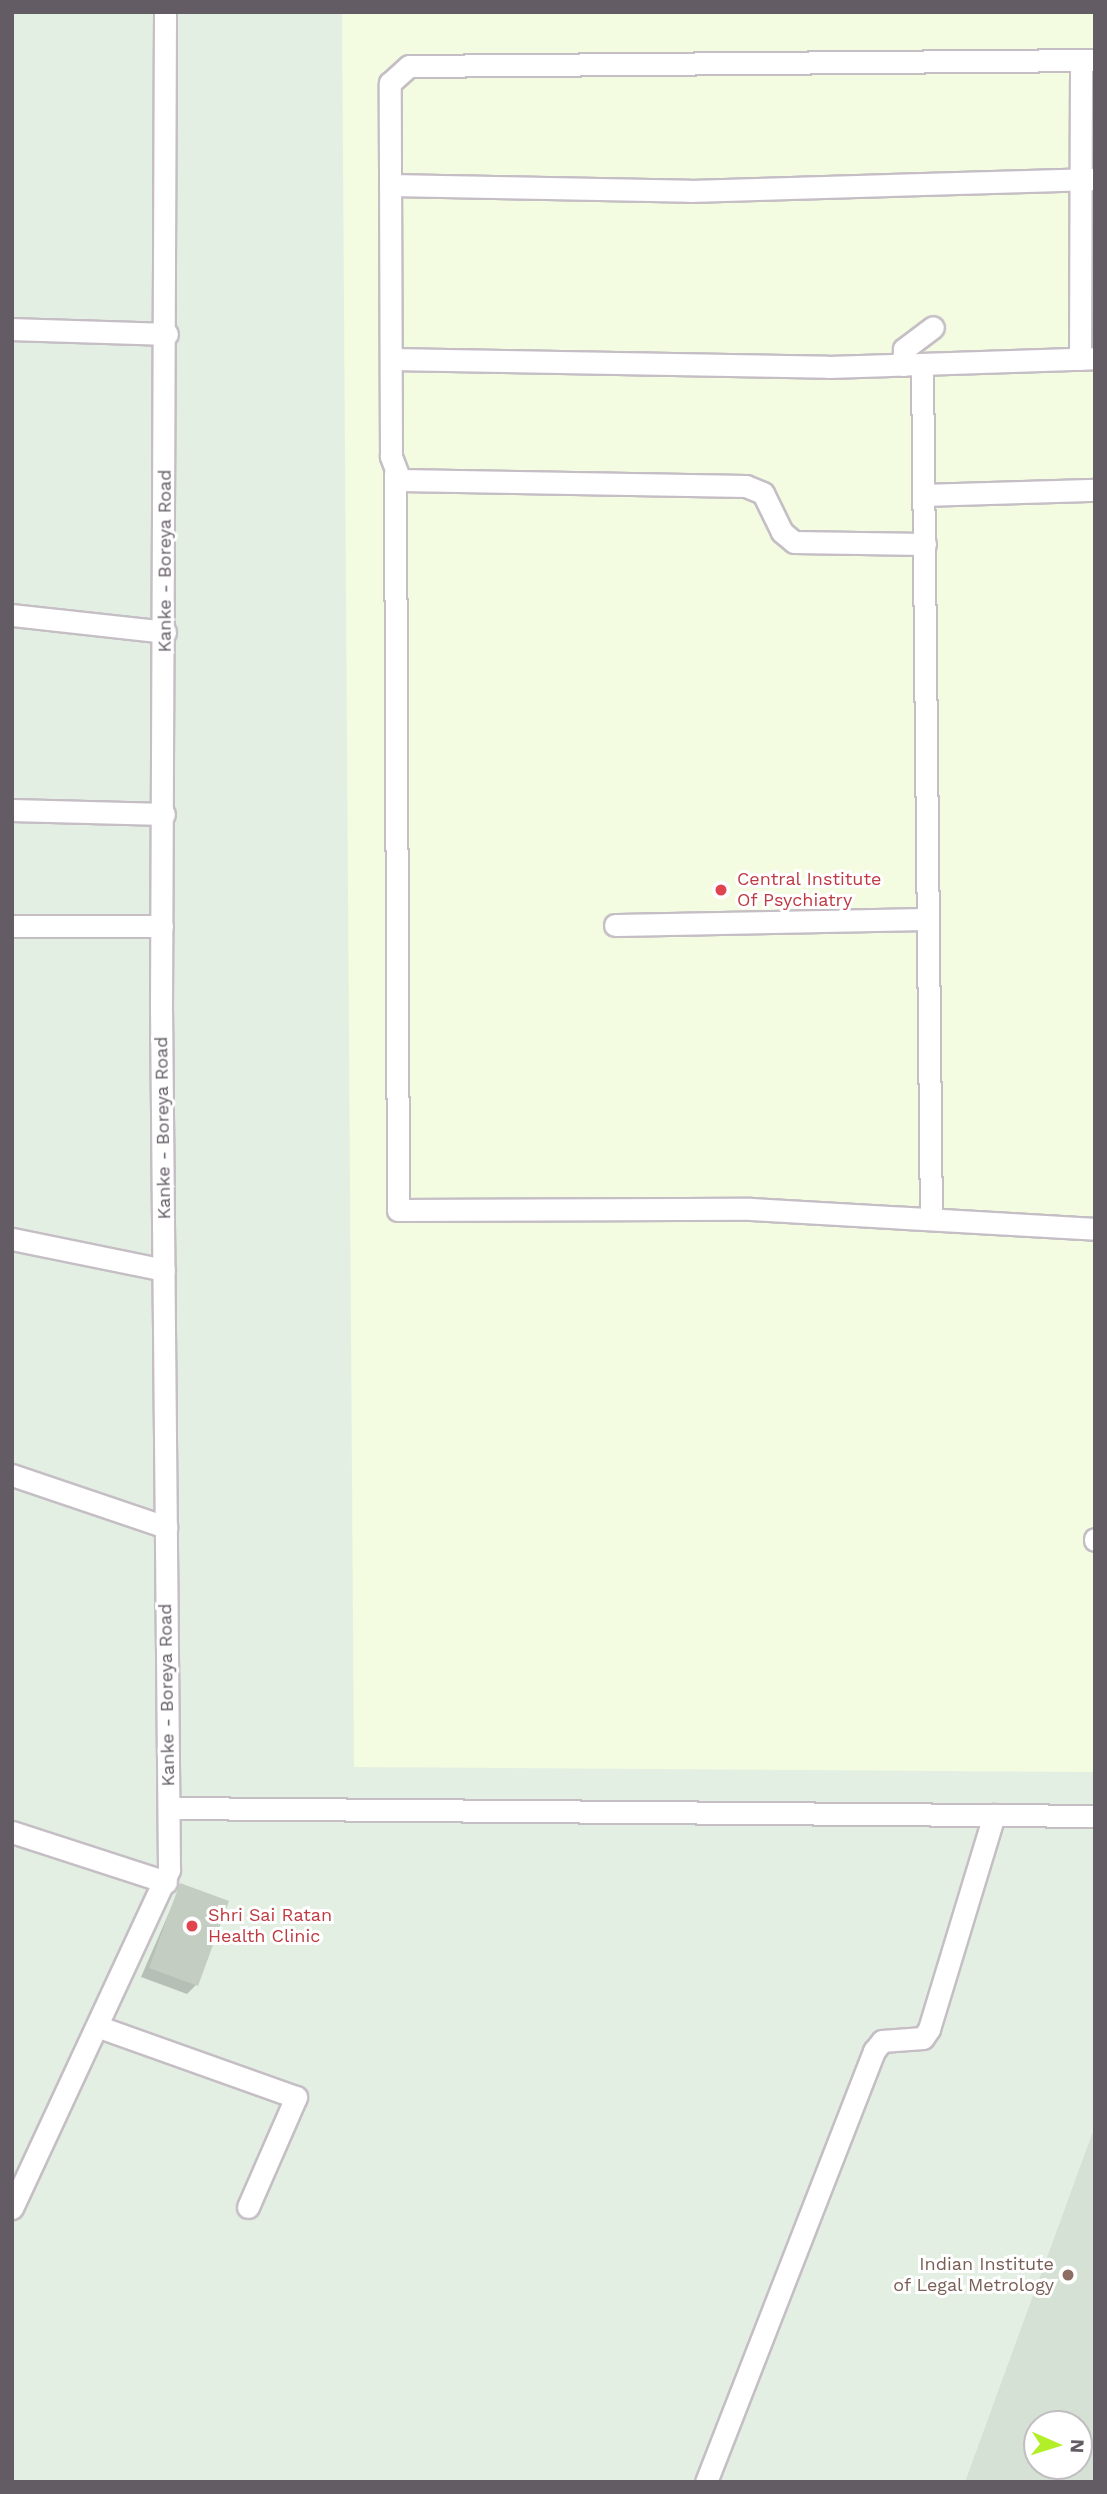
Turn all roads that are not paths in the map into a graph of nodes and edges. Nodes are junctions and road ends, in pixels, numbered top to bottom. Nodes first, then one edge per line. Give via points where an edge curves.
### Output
1 (165, 12) edge
2 (1088, 60) edge
3 (1087, 179) edge
4 (390, 185) junction
5 (933, 327) dead end
6 (12, 329) edge
7 (167, 334) junction
8 (1087, 358) edge
9 (391, 359) junction
10 (913, 365) junction
11 (395, 473) junction
12 (1095, 491) edge
13 (924, 495) junction
14 (925, 544) junction
15 (12, 615) edge
16 (165, 632) junction
17 (12, 810) edge
18 (164, 814) junction
19 (928, 919) junction
20 (615, 925) dead end
21 (12, 926) edge
22 (162, 926) junction
23 (931, 1219) junction
24 (1095, 1229) edge
25 (12, 1239) edge
26 (164, 1270) junction
27 (12, 1475) edge
28 (166, 1527) junction
29 (169, 1808) junction
30 (994, 1815) junction
31 (1095, 1816) edge
32 (12, 1832) edge
33 (166, 1882) junction
34 (99, 2027) junction
35 (248, 2207) dead end
36 (12, 2208) edge
37 (706, 2482) edge

1 - 7 street, Kanke - Boreya Road
2 - 3 street
2 - 4 street via 409,66 390,83
3 - 4 street via 690,191
3 - 8 street
4 - 9 street
5 - 10 street via 904,349
6 - 7 street
7 - 16 street, Kanke - Boreya Road
8 - 10 street
9 - 10 street
9 - 11 street
10 - 13 street
11 - 14 street via 410,483 746,486 763,493 794,542
11 - 23 street via 398,1210 751,1209
12 - 13 street
13 - 14 street
14 - 19 street
15 - 16 street
16 - 18 street, Kanke - Boreya Road
17 - 18 street
18 - 22 street, Kanke - Boreya Road
19 - 20 street
19 - 23 street
21 - 22 street
22 - 26 street, Kanke - Boreya Road
23 - 24 street
25 - 26 street
26 - 28 street, Kanke - Boreya Road
27 - 28 street
28 - 29 street, Kanke - Boreya Road
29 - 30 street
29 - 33 street, Kanke - Boreya Road
30 - 31 street
30 - 37 street via 929,2029 923,2038 882,2041 874,2051
32 - 33 street
33 - 34 street, Kanke - Boreya Road
34 - 35 street via 296,2097
34 - 36 street, Kanke - Boreya Road

